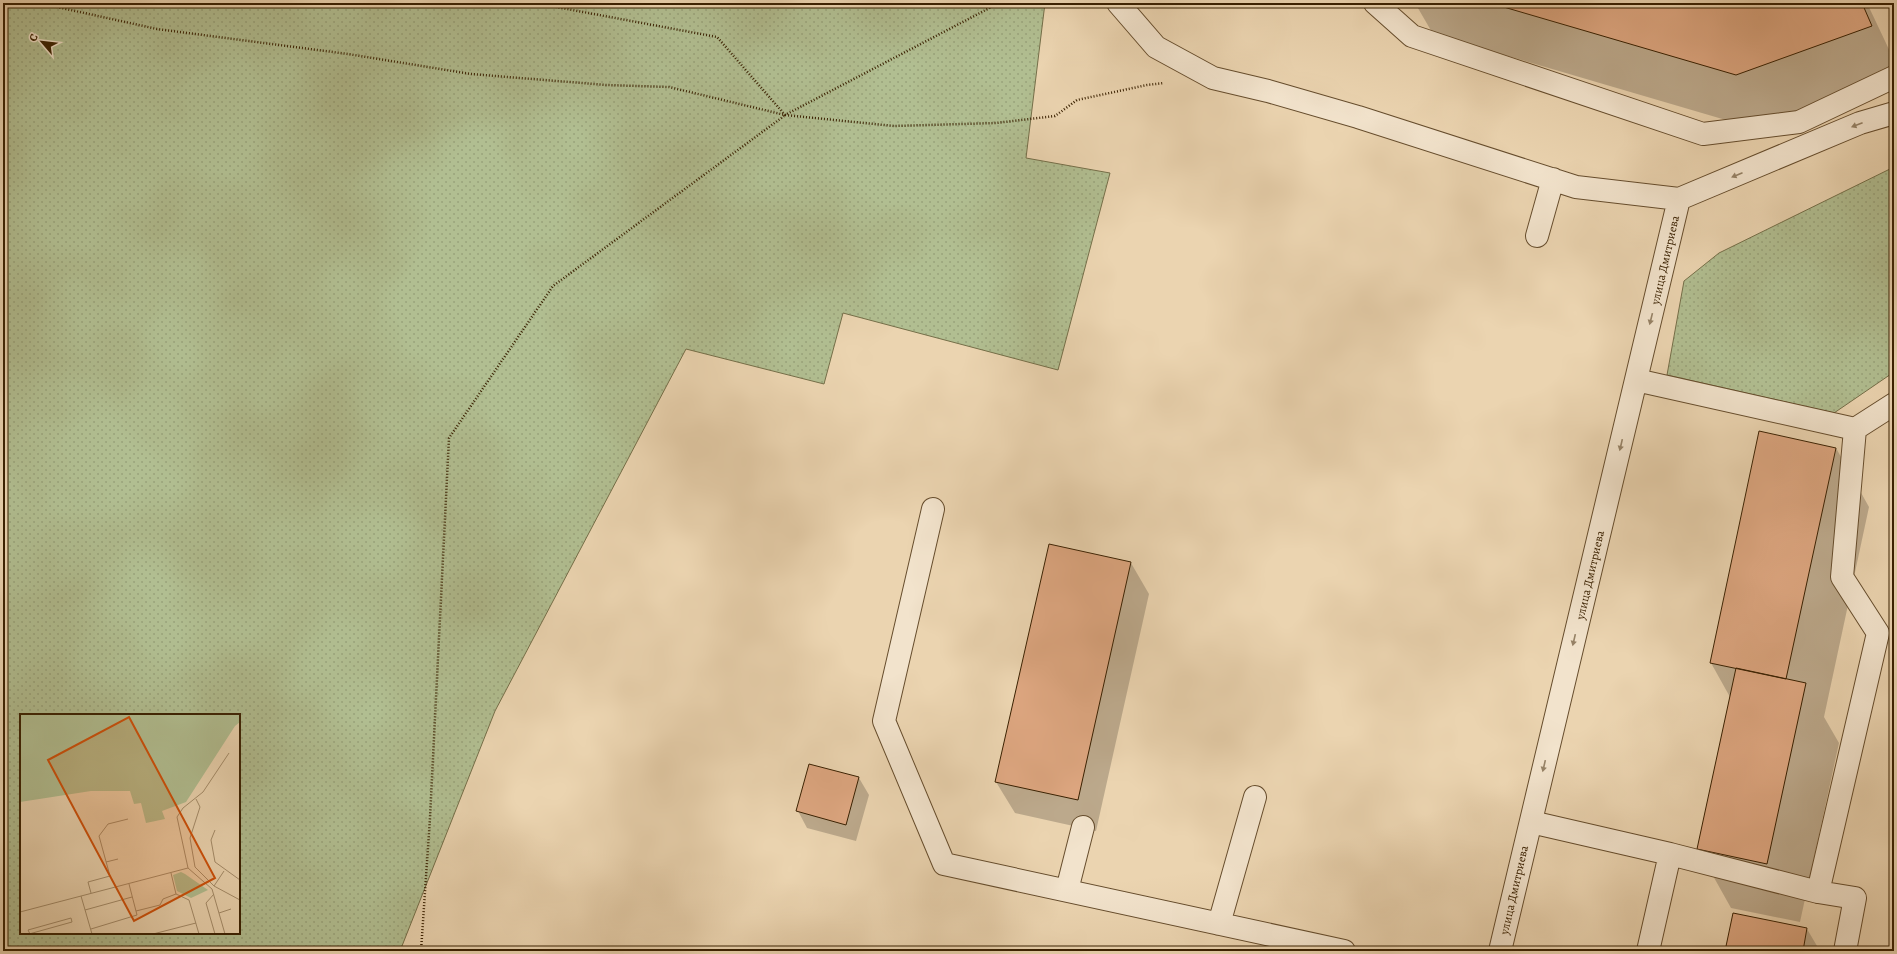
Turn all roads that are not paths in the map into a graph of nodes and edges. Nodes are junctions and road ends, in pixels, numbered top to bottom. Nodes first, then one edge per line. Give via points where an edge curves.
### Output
1 (1118, 3) edge
2 (1375, 3) edge
3 (1894, 77) edge
4 (1894, 113) edge
5 (1553, 179) junction
6 (1679, 199) junction
7 (1536, 236) dead end
8 (1636, 380) junction
9 (1894, 404) edge
10 (1855, 429) junction
11 (933, 509) dead end
12 (1255, 797) dead end
13 (1531, 822) junction
14 (1083, 827) dead end
15 (1670, 854) junction
16 (1066, 890) junction
17 (1818, 892) junction
18 (1219, 924) junction
19 (1344, 951) edge
20 (1500, 951) edge
21 (1648, 951) edge
22 (1845, 951) edge

1 - 5 street via 1156,47 1213,78 1268,90
2 - 3 street via 1412,36 1703,134 1799,122
4 -> 6 street via 1860,123
5 - 6 street via 1576,187
5 - 7 street
6 -> 8 street, улица Дмитриева
8 - 10 street
8 -> 13 street, улица Дмитриева
9 - 10 street
10 - 17 street via 1842,577 1878,633
11 - 16 street via 884,721 944,864
12 - 18 street
13 - 15 street
13 - 20 street, улица Дмитриева
14 - 16 street
15 - 17 street
15 - 21 street
16 - 18 street
17 - 22 street via 1855,898
18 - 19 street

